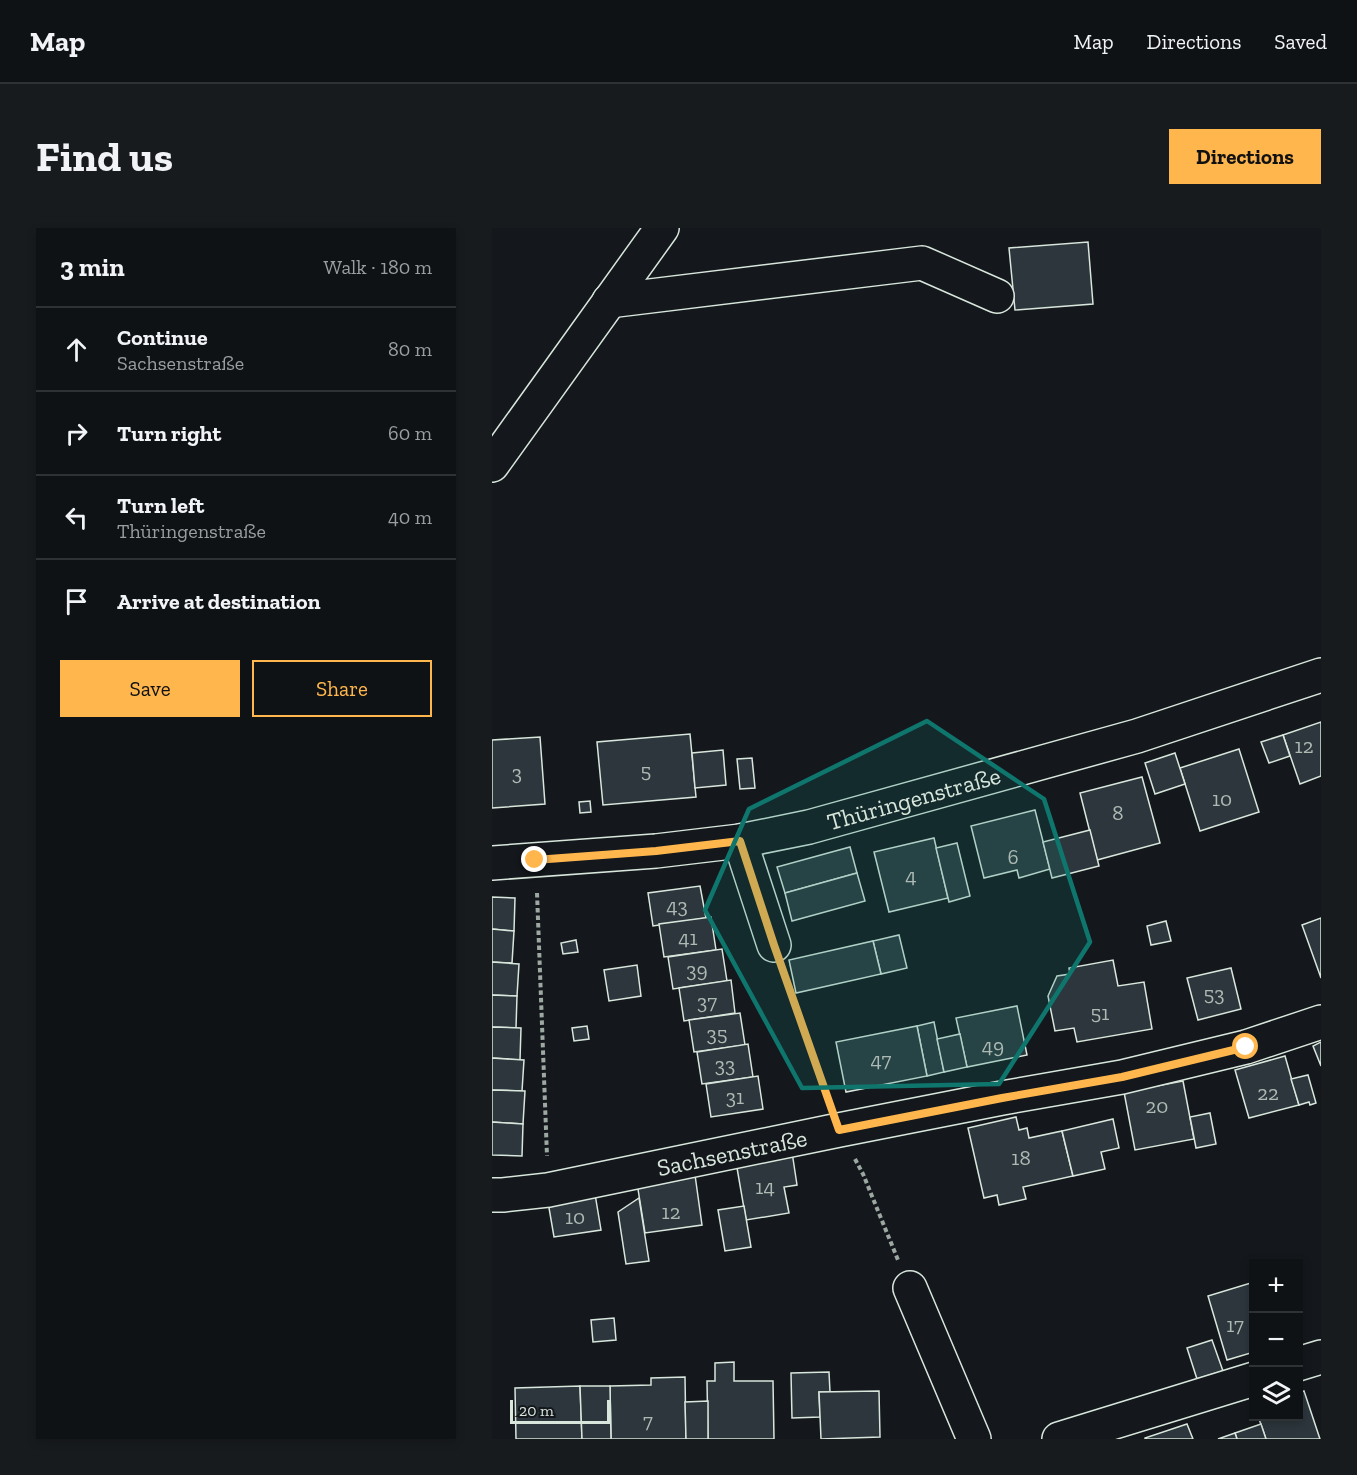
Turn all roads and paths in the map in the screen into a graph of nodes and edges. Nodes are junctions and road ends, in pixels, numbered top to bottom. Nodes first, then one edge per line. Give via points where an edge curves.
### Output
1 (662, 228) edge
2 (997, 296) dead end
3 (609, 301) junction
4 (492, 465) edge
5 (1321, 675) edge
6 (740, 841) junction
7 (535, 860) junction
8 (492, 863) edge
9 (774, 945) joint
10 (1321, 1022) edge
11 (839, 1130) junction
12 (863, 1174) dead end
13 (548, 1190) junction
14 (492, 1195) edge
15 (910, 1288) joint
16 (1321, 1357) edge
17 (1303, 1363) edge
18 (1249, 1380) edge
19 (974, 1439) edge
20 (1059, 1439) edge

1 - 3 street
2 - 3 street via 922,262
3 - 4 street
5 - 6 street, Thüringenstraße via 1137,736 809,827
6 - 7 street, Thüringenstraße
6 - 9 street
7 - 8 street, Thüringenstraße
7 - 13 path
9 - 11 path
10 - 11 street, Sachsenstraße via 1246,1047 1122,1077
11 - 13 street, Sachsenstraße
12 - 15 path
13 - 14 street, Sachsenstraße
15 - 19 street
16 - 17 street
18 - 20 street

